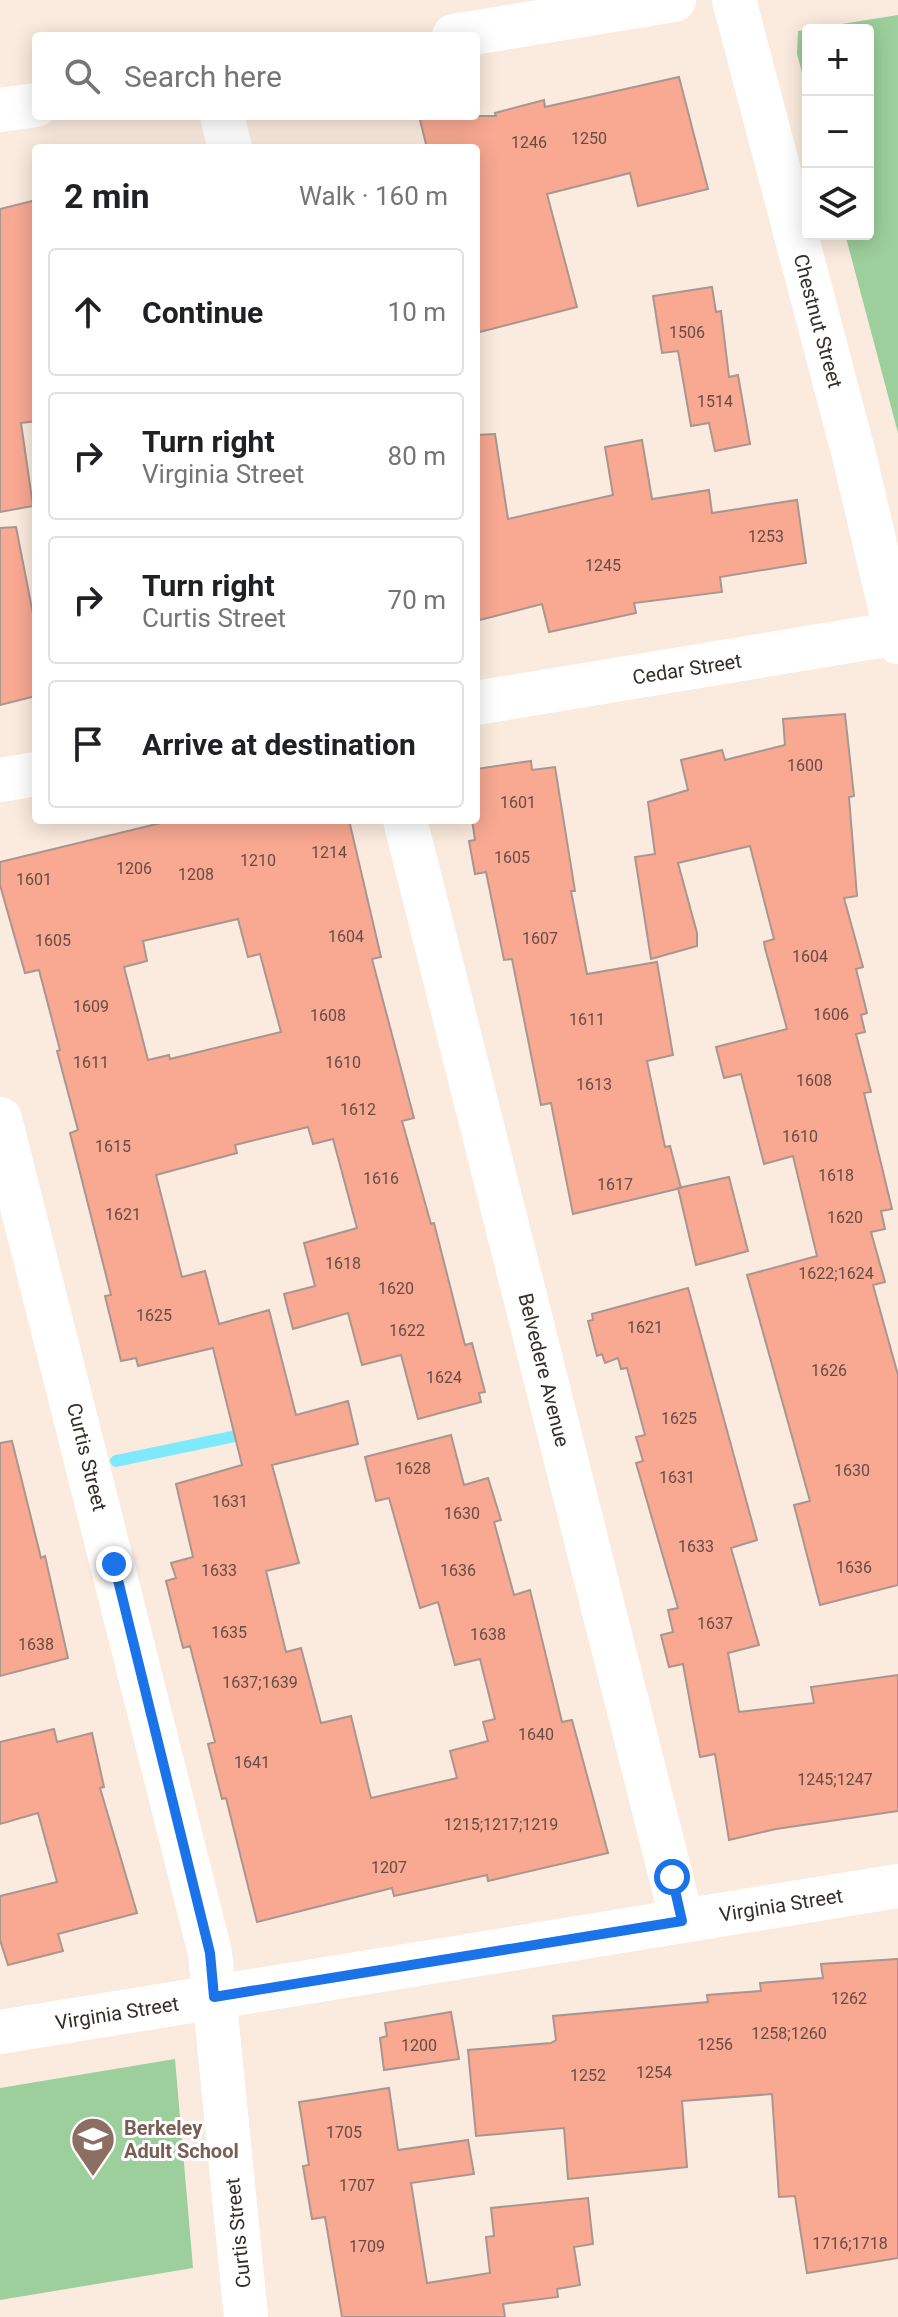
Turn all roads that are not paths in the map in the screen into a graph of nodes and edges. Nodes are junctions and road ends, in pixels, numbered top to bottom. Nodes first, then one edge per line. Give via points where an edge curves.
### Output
1 (674, 0) edge
2 (734, 0) edge
3 (478, 32) edge
4 (32, 106) edge
5 (0, 110) edge
6 (223, 120) edge
7 (229, 144) edge
8 (897, 636) edge
9 (480, 702) edge
10 (32, 775) edge
11 (0, 780) edge
12 (406, 824) edge
13 (0, 1119) edge
14 (898, 1886) edge
15 (682, 1921) junction
16 (214, 1997) junction
17 (0, 2032) edge
18 (246, 2317) edge

1 - 3 street
2 - 8 street, Chestnut Street
4 - 5 street
6 - 7 street
8 - 9 street, Cedar Street
10 - 11 street
12 - 15 street, Belvedere Avenue
13 - 16 street, Curtis Street via 206,1938
14 - 15 street, Virginia Street
15 - 16 street, Virginia Street
16 - 17 street, Virginia Street
16 - 18 street, Curtis Street

